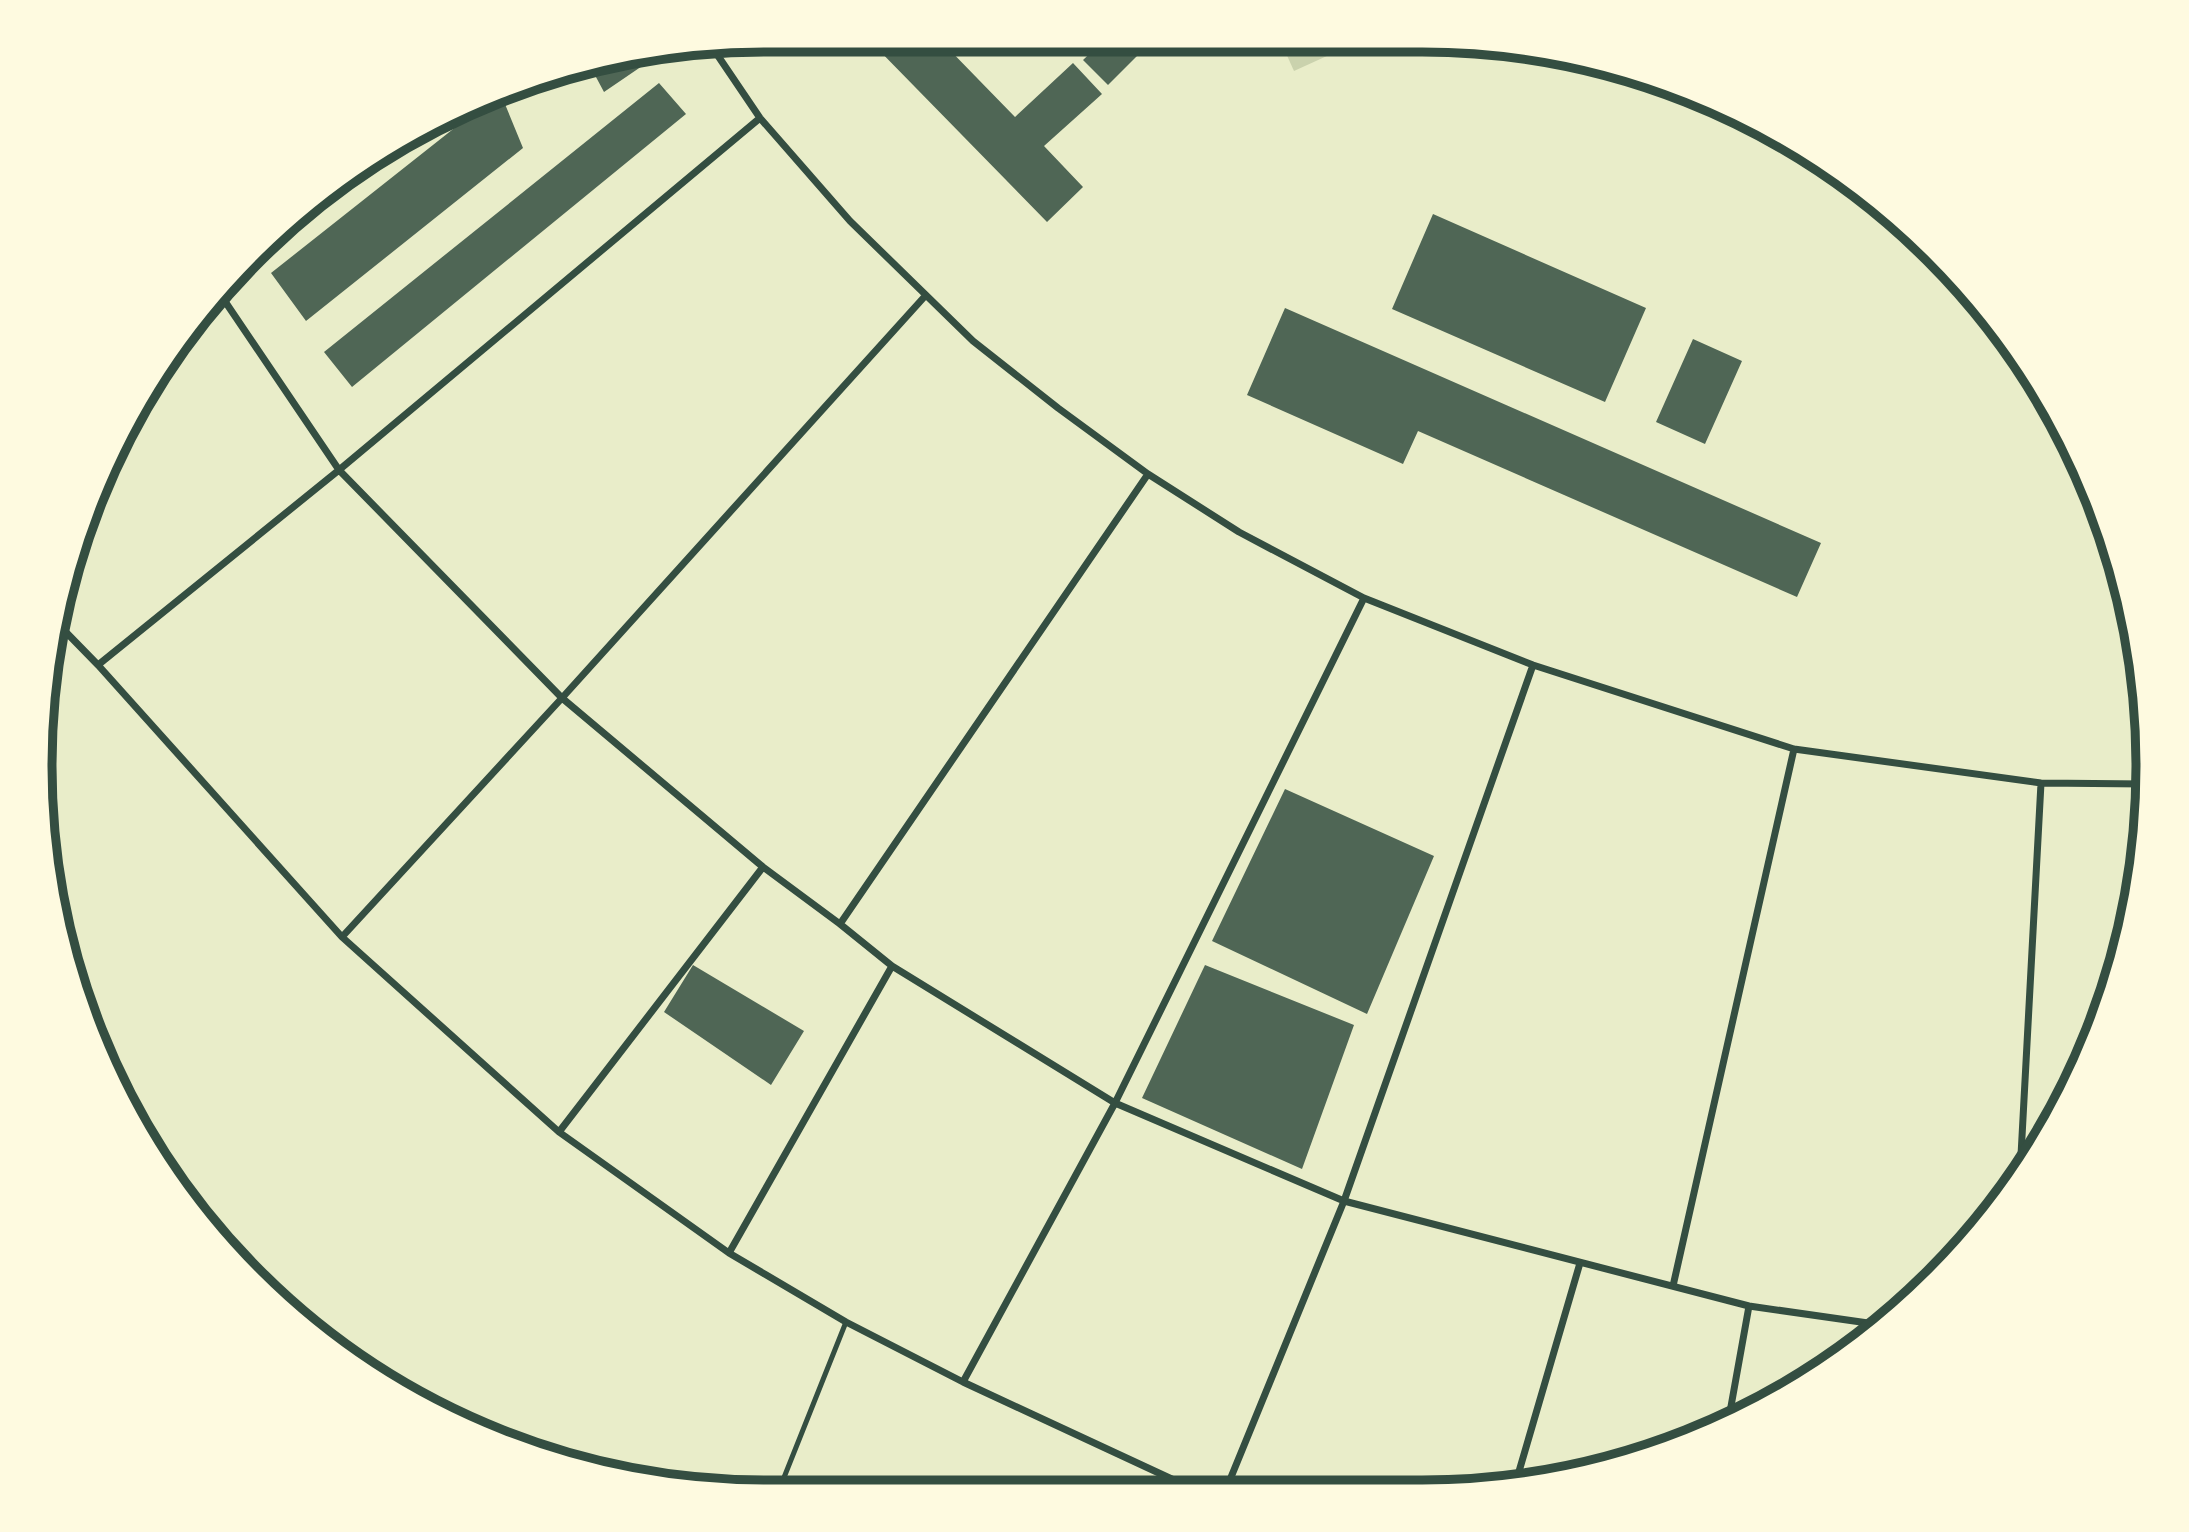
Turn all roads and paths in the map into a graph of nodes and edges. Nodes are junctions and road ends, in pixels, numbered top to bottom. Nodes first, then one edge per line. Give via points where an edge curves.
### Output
1 (717, 54) edge
2 (760, 118) junction
3 (926, 295) junction
4 (225, 302) edge
5 (339, 470) junction
6 (1148, 474) junction
7 (1364, 598) junction
8 (65, 632) edge
9 (97, 665) junction
10 (1533, 665) junction
11 (562, 698) junction
12 (1794, 749) junction
13 (2041, 783) junction
14 (2136, 784) edge
15 (763, 867) junction
16 (840, 923) junction
17 (342, 937) junction
18 (891, 966) junction
19 (1115, 1102) junction
20 (559, 1132) junction
21 (2021, 1154) edge
22 (1343, 1201) junction
23 (729, 1253) junction
24 (1580, 1263) junction
25 (1673, 1286) junction
26 (1749, 1306) junction
27 (846, 1322) junction
28 (1868, 1323) edge
29 (963, 1382) junction
30 (1730, 1410) edge
31 (1520, 1472) edge
32 (783, 1480) edge
33 (1172, 1480) edge
34 (1230, 1480) edge

1 - 2 street
2 - 3 street via 849,221
2 - 5 street
3 - 6 street via 973,341
3 - 11 street
4 - 5 street
5 - 9 street
5 - 11 street
6 - 7 street via 1239,532
6 - 16 street
7 - 10 street
7 - 19 street
8 - 9 street
9 - 17 street
10 - 12 street
10 - 22 street
11 - 15 street
11 - 17 street
12 - 13 street
12 - 25 street
13 - 14 street
13 - 21 street
15 - 16 street
15 - 20 street
16 - 18 street
17 - 20 street
18 - 19 street
18 - 23 street
19 - 22 street
19 - 29 street
20 - 23 street
22 - 24 street
22 - 34 street
23 - 27 street
24 - 25 street
24 - 31 street
25 - 26 street
26 - 28 street
26 - 30 street
27 - 29 street
27 - 32 lane
29 - 33 street

